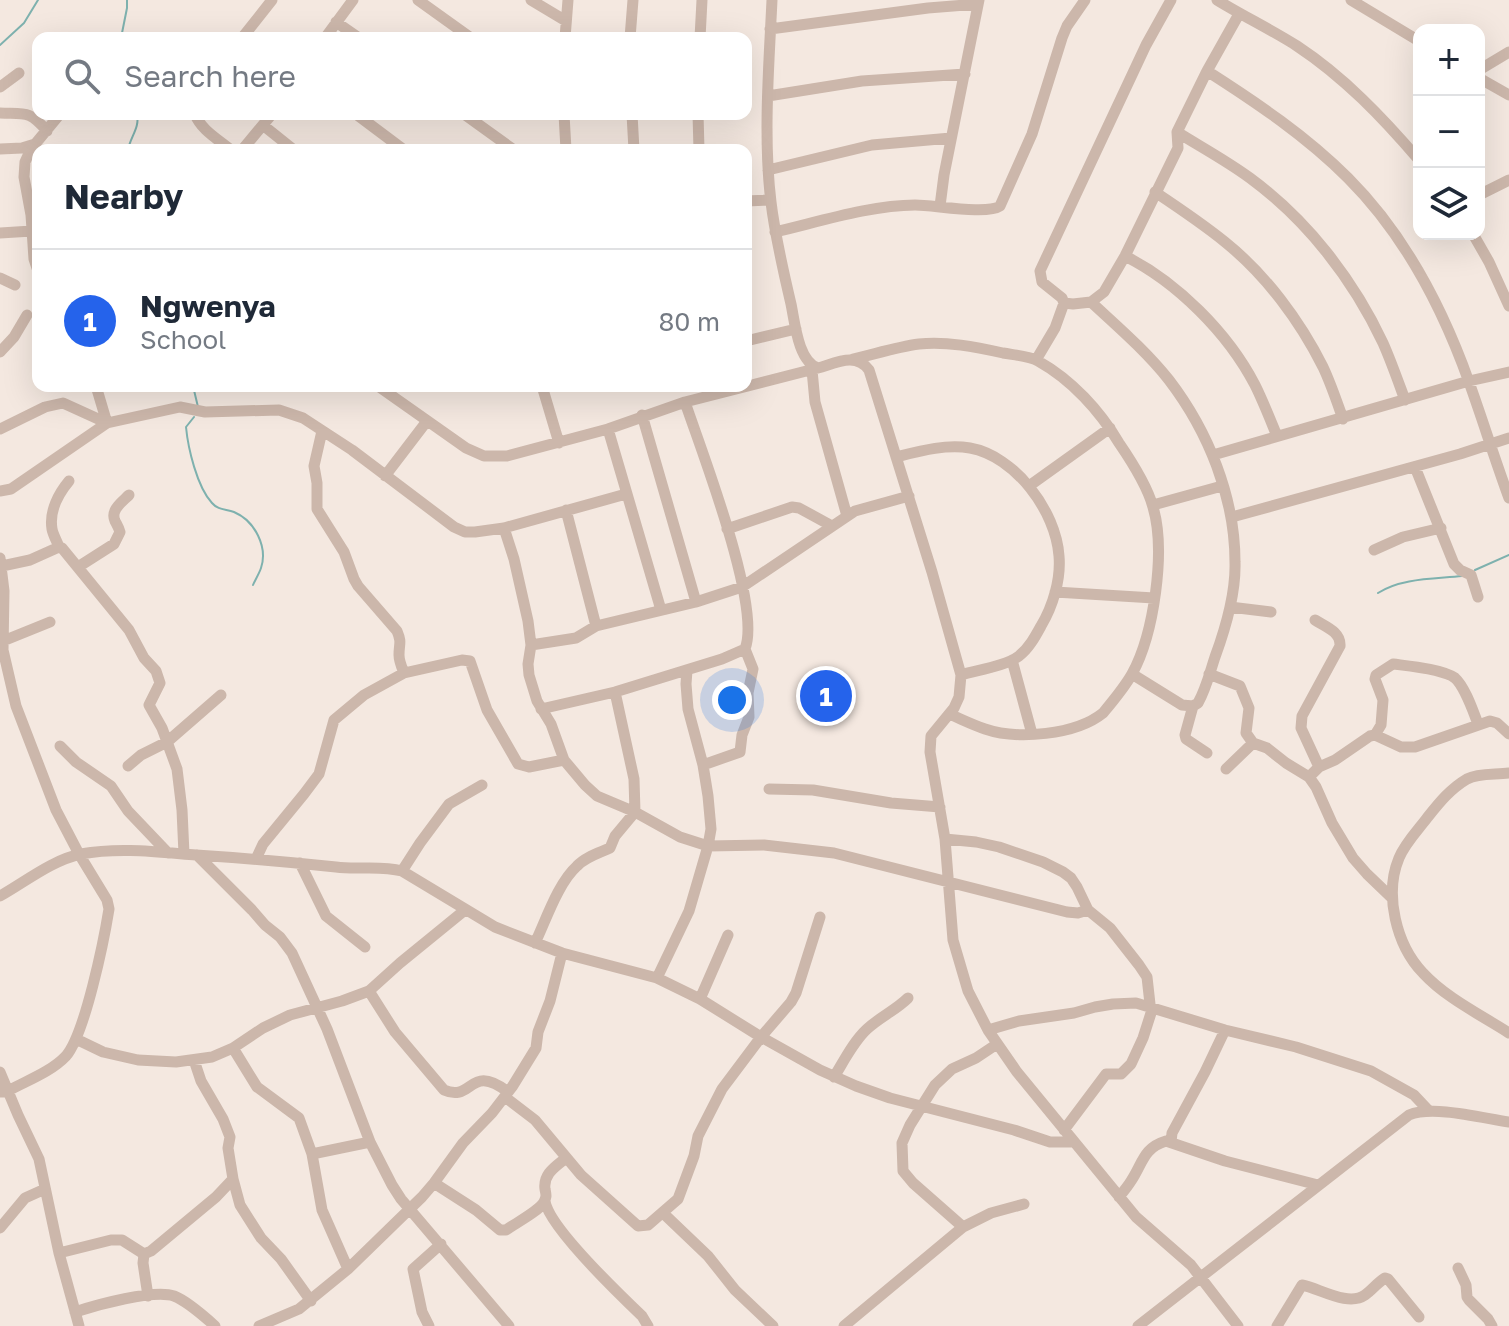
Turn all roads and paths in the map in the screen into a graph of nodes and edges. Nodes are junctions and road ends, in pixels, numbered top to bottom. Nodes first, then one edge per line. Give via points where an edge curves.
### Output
1 (272, 0) edge
2 (353, 0) edge
3 (418, 0) edge
4 (531, 0) edge
5 (568, 0) edge
6 (633, 0) edge
7 (702, 0) edge
8 (772, 0) edge
9 (1085, 0) edge
10 (1171, 0) edge
11 (1217, 0) edge
12 (1351, 0) edge
13 (979, 2) edge
14 (1239, 14) junction
15 (566, 21) junction
16 (336, 22) junction
17 (770, 29) junction
18 (247, 32) edge
19 (329, 32) edge
20 (350, 32) edge
21 (463, 32) edge
22 (565, 32) edge
23 (630, 32) edge
24 (700, 32) edge
25 (1413, 37) edge
26 (1509, 52) edge
27 (1485, 66) edge
28 (1207, 71) junction
29 (19, 73) dead end
30 (965, 74) junction
31 (1485, 81) edge
32 (0, 87) edge
33 (1509, 95) edge
34 (768, 96) junction
35 (0, 113) edge
36 (32, 116) edge
37 (36, 120) edge
38 (55, 120) edge
39 (198, 120) edge
40 (268, 120) edge
41 (364, 120) edge
42 (472, 120) edge
43 (564, 120) edge
44 (632, 120) edge
45 (698, 120) edge
46 (264, 126) junction
47 (47, 131) junction
48 (1177, 132) junction
49 (951, 138) junction
50 (35, 144) edge
51 (224, 144) edge
52 (248, 144) edge
53 (286, 144) edge
54 (396, 144) edge
55 (506, 144) edge
56 (566, 144) edge
57 (634, 144) edge
58 (699, 144) edge
59 (32, 145) edge
60 (32, 148) edge
61 (0, 149) edge
62 (1413, 153) edge
63 (768, 170) junction
64 (1509, 180) edge
65 (1155, 192) junction
66 (1485, 192) edge
67 (770, 200) junction
68 (752, 201) edge
69 (940, 206) junction
70 (32, 231) joint
71 (775, 232) junction
72 (0, 233) edge
73 (1476, 240) edge
74 (1125, 256) junction
75 (0, 278) edge
76 (15, 285) dead end
77 (1091, 302) junction
78 (1064, 303) junction
79 (1509, 306) edge
80 (27, 315) dead end
81 (796, 329) junction
82 (752, 340) edge
83 (0, 352) edge
84 (852, 359) junction
85 (1036, 360) junction
86 (815, 369) junction
87 (1509, 372) edge
88 (1469, 381) junction
89 (752, 385) edge
90 (98, 392) edge
91 (386, 392) edge
92 (544, 392) edge
93 (724, 392) edge
94 (1405, 400) junction
95 (685, 402) junction
96 (642, 415) junction
97 (1343, 419) junction
98 (427, 421) junction
99 (107, 423) junction
100 (1110, 428) junction
101 (0, 429) edge
102 (608, 429) junction
103 (322, 431) junction
104 (1277, 436) junction
105 (1509, 438) edge
106 (559, 443) junction
107 (1489, 444) junction
108 (1213, 455) junction
109 (896, 457) junction
110 (1415, 467) junction
111 (385, 476) junction
112 (69, 481) dead end
113 (1029, 486) junction
114 (1222, 486) junction
115 (0, 491) edge
116 (626, 494) junction
117 (129, 495) dead end
118 (909, 496) junction
119 (1509, 498) edge
120 (1153, 505) junction
121 (566, 510) junction
122 (847, 516) junction
123 (1232, 517) junction
124 (832, 526) junction
125 (504, 528) junction
126 (1441, 528) junction
127 (727, 529) junction
128 (59, 547) junction
129 (1374, 550) dead end
130 (1, 562) edge
131 (78, 567) junction
132 (742, 587) junction
133 (1055, 592) junction
134 (1478, 597) dead end
135 (1154, 598) junction
136 (696, 602) junction
137 (1230, 607) junction
138 (661, 610) junction
139 (1271, 612) dead end
140 (1315, 620) dead end
141 (50, 622) dead end
142 (596, 626) junction
143 (531, 645) junction
144 (2, 647) edge
145 (745, 649) junction
146 (1012, 660) junction
147 (687, 670) junction
148 (404, 673) junction
149 (1132, 674) junction
150 (1209, 674) junction
151 (961, 675) junction
152 (615, 692) junction
153 (221, 695) dead end
154 (1193, 706) junction
155 (541, 709) junction
156 (949, 714) junction
157 (1478, 724) junction
158 (1032, 734) junction
159 (1509, 734) edge
160 (1375, 735) junction
161 (167, 742) junction
162 (1253, 743) junction
163 (60, 746) dead end
164 (1207, 753) dead end
165 (564, 760) junction
166 (703, 765) junction
167 (128, 766) dead end
168 (1319, 767) junction
169 (1226, 769) dead end
170 (1509, 773) edge
171 (1309, 777) junction
172 (482, 785) dead end
173 (769, 789) dead end
174 (940, 807) junction
175 (635, 812) junction
176 (945, 839) junction
177 (708, 846) junction
178 (168, 853) junction
179 (79, 854) junction
180 (190, 854) junction
181 (256, 859) junction
182 (300, 863) junction
183 (402, 871) junction
184 (947, 881) junction
185 (0, 896) edge
186 (1392, 898) junction
187 (465, 910) junction
188 (1088, 910) junction
189 (820, 917) dead end
190 (728, 935) dead end
191 (535, 943) junction
192 (365, 947) dead end
193 (562, 953) junction
194 (657, 978) junction
195 (369, 991) junction
196 (908, 998) dead end
197 (700, 999) junction
198 (318, 1008) junction
199 (1150, 1008) junction
200 (988, 1030) junction
201 (1225, 1030) junction
202 (1509, 1033) edge
203 (761, 1037) junction
204 (76, 1039) junction
205 (997, 1044) junction
206 (233, 1048) junction
207 (194, 1060) junction
208 (0, 1072) edge
209 (834, 1077) junction
210 (4, 1091) edge
211 (506, 1095) junction
212 (923, 1107) junction
213 (1429, 1111) junction
214 (1509, 1122) edge
215 (1064, 1130) junction
216 (370, 1142) junction
217 (1074, 1142) junction
218 (1171, 1142) junction
219 (312, 1154) junction
220 (566, 1158) junction
221 (233, 1179) junction
222 (434, 1183) junction
223 (1318, 1185) junction
224 (45, 1189) junction
225 (1119, 1197) junction
226 (545, 1201) junction
227 (1024, 1204) dead end
228 (410, 1209) junction
229 (663, 1213) junction
230 (963, 1227) junction
231 (0, 1228) edge
232 (441, 1244) junction
233 (59, 1253) junction
234 (144, 1254) junction
235 (1458, 1268) dead end
236 (348, 1269) junction
237 (1202, 1276) junction
238 (148, 1296) junction
239 (311, 1301) junction
240 (75, 1312) junction
241 (1419, 1317) dead end
242 (1236, 1325) edge
243 (79, 1326) edge
244 (215, 1326) edge
245 (259, 1326) edge
246 (429, 1326) edge
247 (509, 1326) edge
248 (648, 1326) edge
249 (773, 1326) edge
250 (844, 1326) edge
251 (1138, 1326) edge
252 (1277, 1326) edge
253 (1492, 1326) edge

1 - 18 street
2 - 16 street
3 - 21 street
4 - 15 street
5 - 15 street
6 - 23 street
7 - 24 street
8 - 17 street
9 - 69 street via 1062,38 1032,134 1000,206
10 - 78 street via 1040,271 1042,282
11 - 14 street
12 - 25 street
13 - 17 street
13 - 30 street
14 - 28 street
14 - 62 street via 1298,47 1346,84
15 - 22 street
16 - 19 street
16 - 20 street
17 - 34 street
26 - 27 street
28 - 48 street
28 - 88 street via 1288,126 1381,216 1426,286
29 - 32 street
30 - 34 street via 862,81
30 - 49 street
31 - 33 street
34 - 63 street
35 - 36 street
37 - 47 street
38 - 47 street
39 - 51 street
40 - 46 street
41 - 54 street
42 - 55 street
43 - 56 street
44 - 57 street
45 - 58 street
46 - 52 street
46 - 53 street
47 - 50 street
48 - 65 street via 1178,148
48 - 94 street via 1249,177 1333,260 1383,343
49 - 63 street via 872,145
49 - 69 street
59 - 61 street
60 - 70 street via 24,169
63 - 67 street
64 - 66 street
65 - 74 street
65 - 97 street via 1228,244 1263,279 1305,335
67 - 68 street
67 - 71 street
69 - 71 street via 892,206
70 - 72 street
71 - 81 street
73 - 79 street
74 - 77 street via 1104,292
74 - 104 street via 1144,265 1207,318 1254,384
75 - 76 street
77 - 78 street
77 - 108 street via 1170,381
78 - 85 street
80 - 83 street
81 - 82 street
81 - 86 street via 805,358
84 - 85 street via 941,343
84 - 86 street
84 - 109 street via 869,370
85 - 100 street via 1081,395
86 - 89 street
86 - 122 street via 815,402
87 - 88 street
88 - 94 street
88 - 107 street
90 - 99 street
91 - 98 street
92 - 106 street
93 - 95 street
94 - 97 street
95 - 96 street
95 - 127 street
96 - 102 street
96 - 136 street
97 - 104 street
98 - 106 street via 484,456
98 - 111 street
99 - 101 street via 63,403
99 - 103 street via 180,407 219,413 268,409 289,412
99 - 115 street via 11,489
100 - 113 street
100 - 120 street
102 - 106 street
102 - 116 street
103 - 111 street
103 - 148 street via 314,466 317,509 358,586 397,631
104 - 108 street
105 - 107 street
107 - 110 street
107 - 119 street
108 - 114 street
109 - 113 street via 943,447 970,448 1013,470
109 - 118 street
110 - 123 street
110 - 126 street
111 - 125 street via 465,532
112 - 128 street via 57,495 52,522
113 - 133 street via 1052,528 1059,554
114 - 120 street
114 - 123 street
116 - 121 street
116 - 138 street
117 - 131 street via 114,513 120,532 114,544
118 - 122 street
118 - 151 street
120 - 135 street via 1159,559
121 - 125 street
121 - 142 street
122 - 124 street
123 - 137 street via 1236,563
124 - 127 street via 792,507
124 - 132 street
125 - 143 street
126 - 129 street
126 - 134 street via 1454,564 1470,574
127 - 132 street
128 - 130 street via 30,560
128 - 131 street
130 - 144 street
131 - 161 street via 160,677 149,705
132 - 136 street
132 - 145 street via 748,624
133 - 135 street
133 - 146 street via 1032,642
135 - 149 street
136 - 138 street
137 - 139 street
137 - 150 street
138 - 142 street
140 - 168 street via 1340,641 1302,716 1301,728
141 - 144 street
142 - 143 street via 576,638
143 - 155 street via 529,675
144 - 179 street via 16,706 46,788
145 - 147 street
145 - 166 street via 753,669 742,748
146 - 151 street
146 - 158 street
147 - 152 street
147 - 166 street via 688,709
148 - 165 street via 470,661 487,710 518,764
148 - 181 street via 364,695 334,720 319,774
149 - 154 street via 1182,705
149 - 158 street via 1097,717 1061,731
150 - 154 street
150 - 162 street via 1240,686 1249,708 1246,733
151 - 156 street via 959,697
152 - 155 street
152 - 175 street via 634,779
153 - 161 street
154 - 164 street via 1186,739
155 - 165 street
156 - 158 street via 987,730
156 - 174 street via 930,742
157 - 159 street via 1497,723
157 - 160 street via 1415,747 1401,747
157 - 160 street via 1455,678 1393,664 1376,675 1383,700
160 - 168 street
161 - 167 street
161 - 180 street via 177,769
162 - 169 street
162 - 171 street
163 - 178 street via 111,786
165 - 175 street via 597,796
166 - 177 street via 711,829
168 - 171 street
170 - 186 street via 1473,777 1443,797 1399,858
171 - 186 street via 1353,858
172 - 183 street via 449,804
173 - 174 street
174 - 176 street
175 - 177 street
175 - 191 street via 610,848 571,872
176 - 184 street
176 - 188 street via 988,844 1043,862 1071,878
177 - 184 street via 764,845 834,853
177 - 194 street via 689,911
178 - 179 street
178 - 180 street
179 - 185 street
179 - 204 street via 109,909
180 - 181 street
180 - 198 street via 285,943
181 - 182 street
182 - 183 street
182 - 192 street via 326,916
183 - 187 street
184 - 188 street via 1067,912
184 - 200 street via 961,974
186 - 202 street via 1399,932 1423,973
187 - 191 street
187 - 195 street
188 - 199 street via 1110,928 1147,977
189 - 203 street via 796,993
190 - 197 street
191 - 193 street
193 - 194 street
193 - 211 street via 538,1044
194 - 197 street
195 - 198 street
195 - 211 street via 395,1032 444,1090 459,1093 486,1080
196 - 209 street via 867,1029
197 - 203 street
198 - 206 street via 290,1015
198 - 216 street
199 - 200 street via 1113,1004
199 - 201 street
199 - 215 street via 1131,1064 1121,1074 1106,1074
200 - 205 street
201 - 213 street via 1371,1071 1414,1095
201 - 218 street
203 - 209 street
203 - 229 street via 722,1089 698,1136 682,1192
204 - 207 street via 124,1058
204 - 210 street via 51,1067
205 - 212 street via 952,1069
205 - 215 street
206 - 207 street
206 - 219 street via 257,1087 299,1118
207 - 221 street via 230,1137
208 - 210 street
209 - 212 street
210 - 224 street via 39,1159
211 - 220 street
211 - 222 street
212 - 217 street via 1050,1142
212 - 230 street via 904,1135 903,1171
213 - 214 street
213 - 223 street via 1403,1118
215 - 217 street
216 - 219 street
216 - 228 street
217 - 225 street
218 - 223 street
218 - 225 street via 1147,1152
219 - 236 street via 322,1210
220 - 226 street via 545,1177
220 - 229 street via 638,1226
221 - 234 street
221 - 239 street via 249,1220
222 - 226 street via 500,1230
222 - 228 street
223 - 237 street
224 - 231 street via 25,1198
224 - 233 street
225 - 237 street
226 - 248 street via 549,1214 591,1265
227 - 230 street
228 - 232 street
228 - 236 street
229 - 249 street
230 - 250 street
232 - 246 street via 413,1269
232 - 247 street
233 - 234 street via 122,1240
233 - 240 street
234 - 238 street
235 - 253 street via 1467,1297
236 - 239 street
237 - 242 street
237 - 251 street
238 - 240 street
238 - 244 street via 172,1296
239 - 245 street
240 - 243 street
241 - 252 street via 1385,1278 1353,1299 1302,1285

